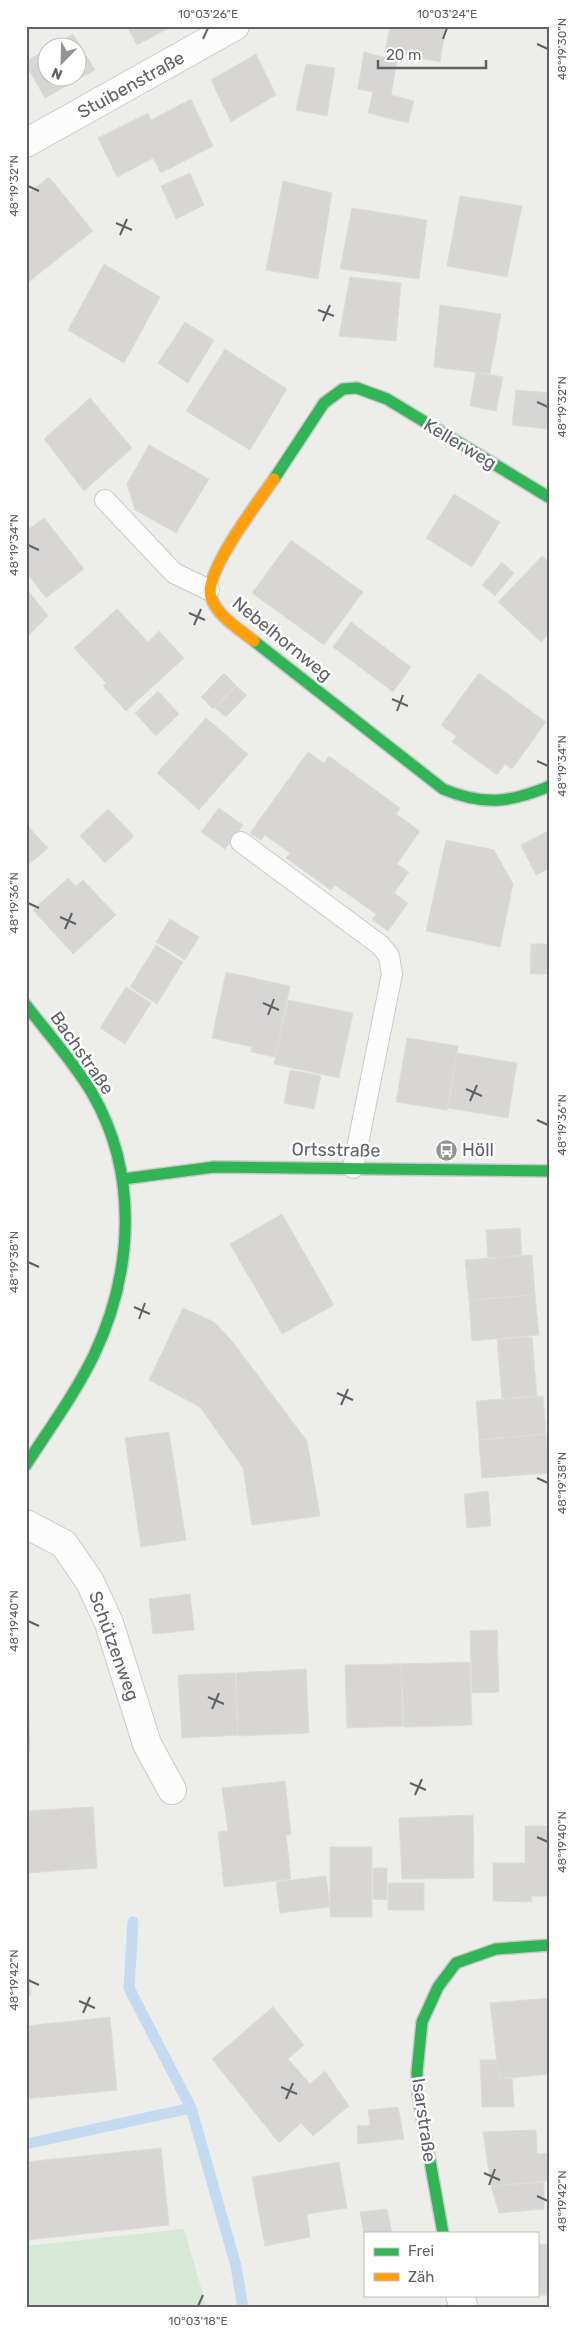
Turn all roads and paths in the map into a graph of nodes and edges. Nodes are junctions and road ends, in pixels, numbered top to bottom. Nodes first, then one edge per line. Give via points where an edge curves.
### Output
1 (235, 26) edge
2 (27, 142) edge
3 (550, 498) edge
4 (105, 500) dead end
5 (209, 590) junction
6 (550, 786) edge
7 (240, 842) dead end
8 (26, 1005) edge
9 (353, 1168) junction
10 (550, 1171) edge
11 (123, 1179) junction
12 (26, 1465) edge
13 (26, 1524) edge
14 (172, 1790) dead end
15 (550, 1945) edge
16 (442, 2232) edge
17 (460, 2296) edge
18 (464, 2308) edge

1 - 2 street, Stuibenstraße
3 - 5 street, Kellerweg via 387,399 357,388 343,389 324,403 222,557
4 - 5 lane via 174,573
5 - 6 street, Nebelhornweg via 214,605 228,620 443,789 474,801 492,803 510,801
7 - 9 lane via 380,945 389,956 392,974
8 - 11 street, Bachstraße via 81,1076 99,1107
9 - 10 street, Ortsstraße
9 - 11 street, Ortsstraße via 214,1167
11 - 12 street, Bachstraße via 127,1209 126,1242 118,1286 106,1325 80,1381
13 - 14 street, Schützenweg via 64,1544 90,1582 109,1623 147,1744
15 - 16 street, Isarstraße via 496,1949 456,1963 438,1987 422,2022 418,2095
17 - 18 street

